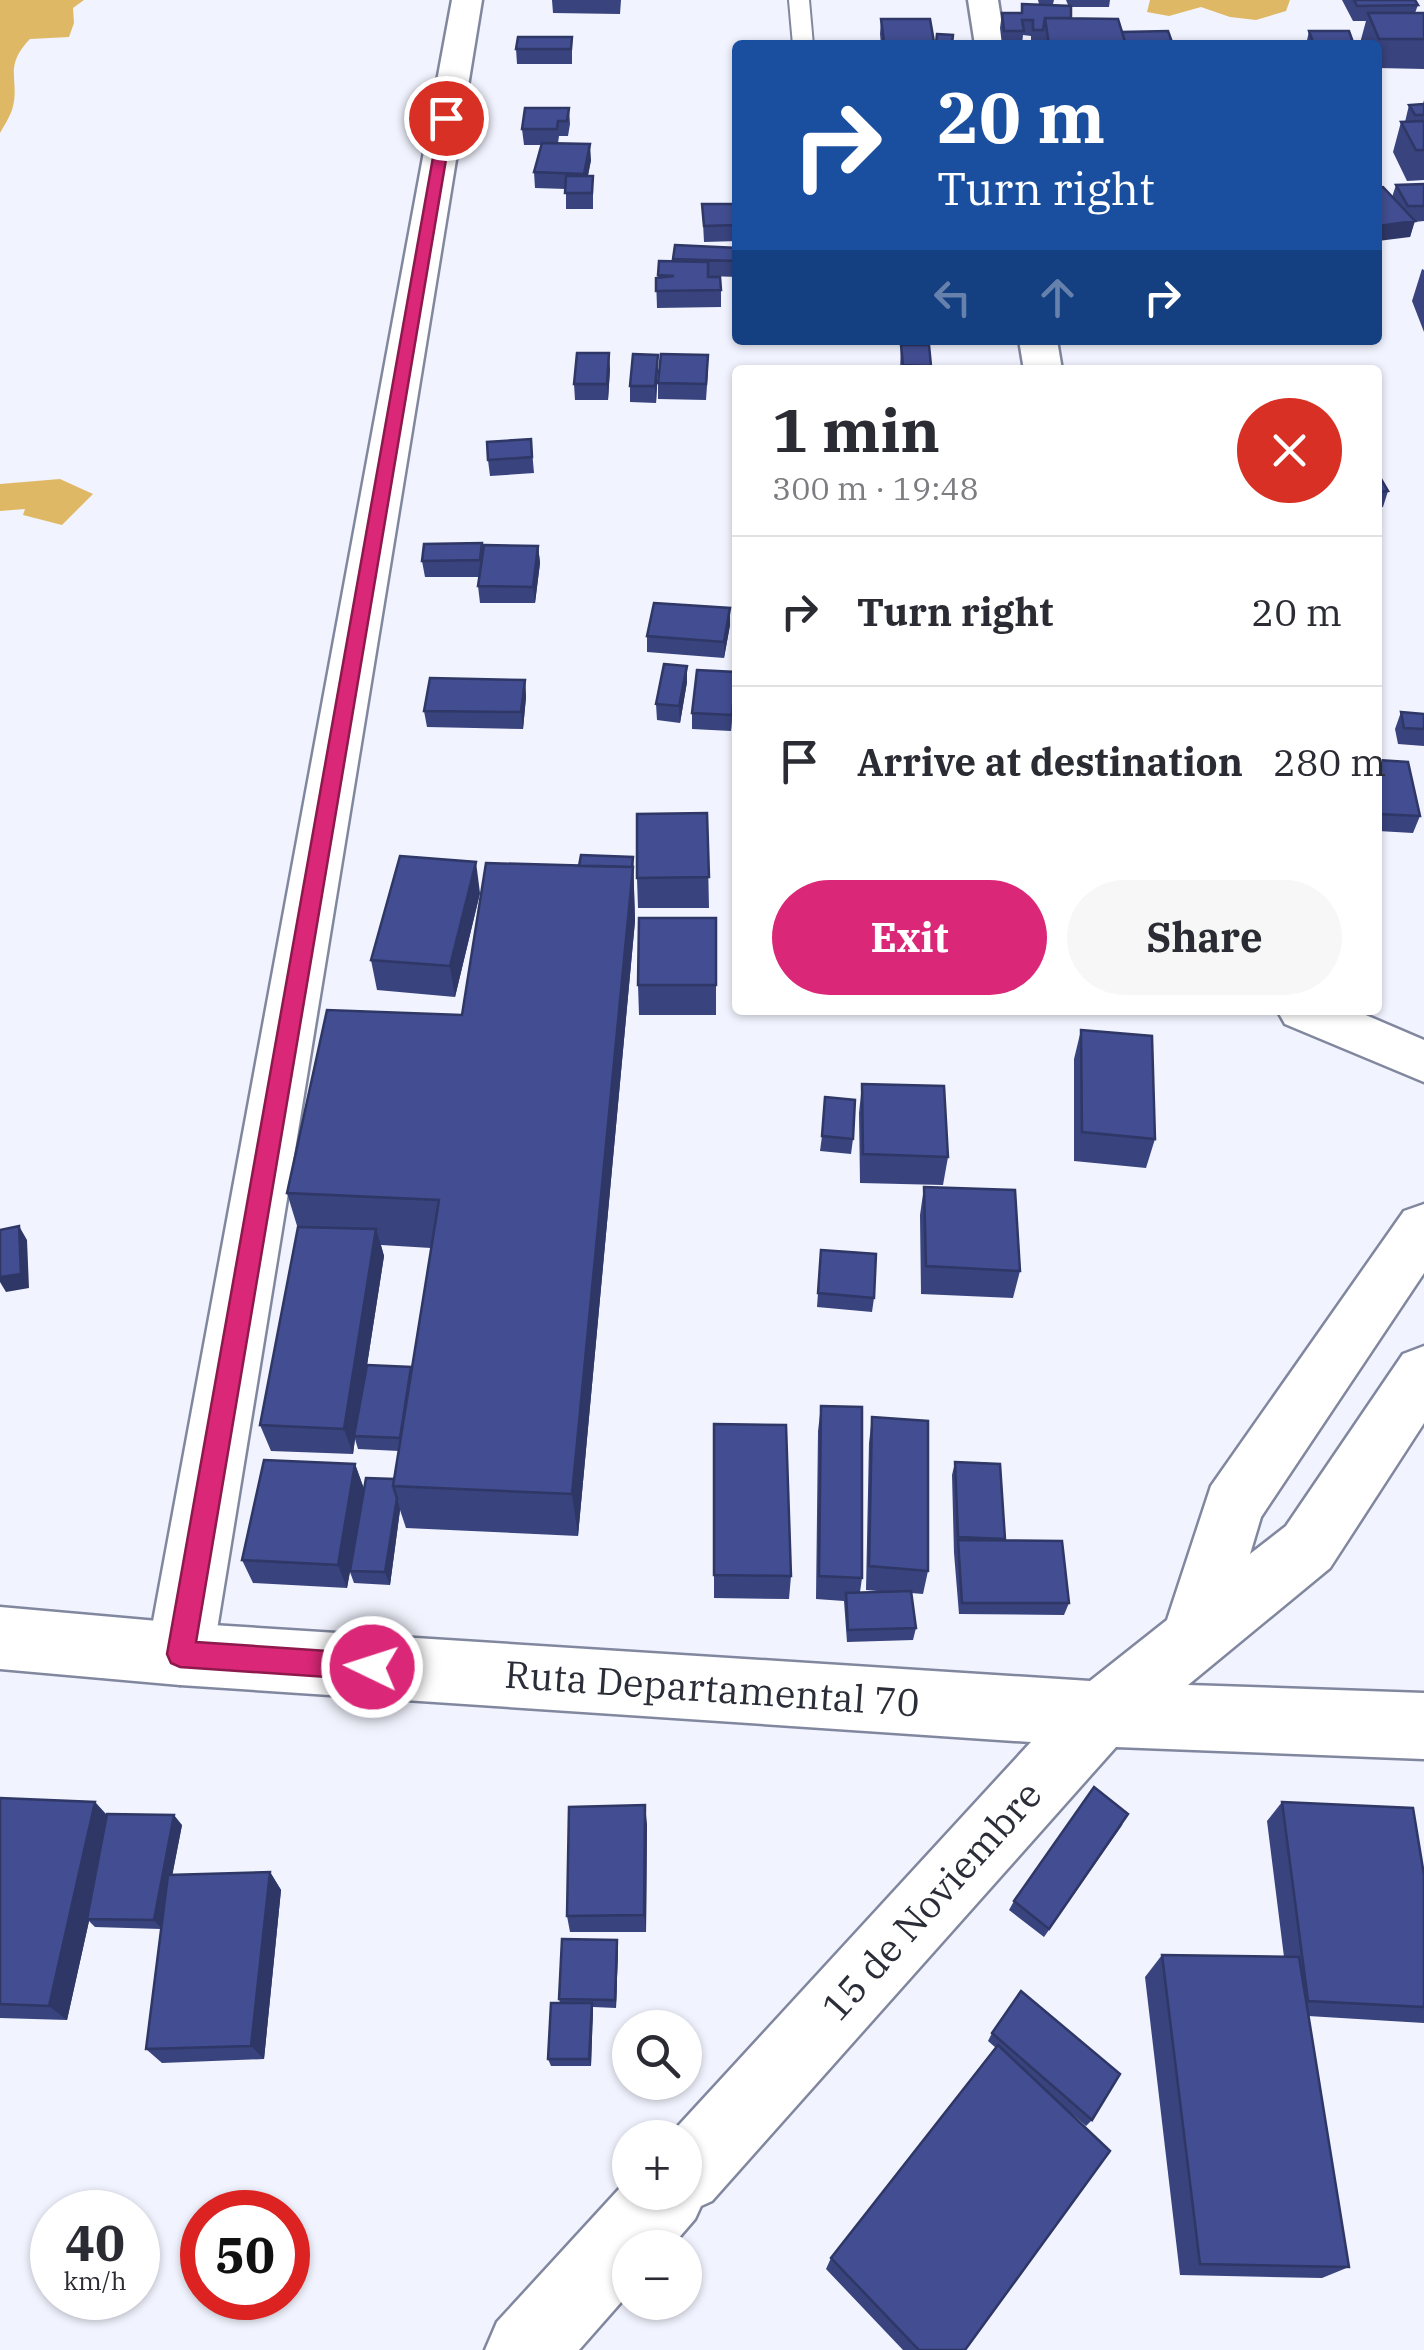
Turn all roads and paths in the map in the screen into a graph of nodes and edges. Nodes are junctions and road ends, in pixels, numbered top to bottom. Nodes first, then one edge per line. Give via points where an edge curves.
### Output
1 (467, 0) edge
2 (799, 0) edge
3 (983, 0) edge
4 (803, 40) edge
5 (989, 40) edge
6 (1315, 1015) edge
7 (1424, 1062) edge
8 (1424, 1228) edge
9 (1424, 1372) edge
10 (0, 1638) edge
11 (1192, 1644) junction
12 (180, 1654) junction
13 (1102, 1714) junction
14 (1424, 1726) edge
15 (702, 2155) edge
16 (652, 2210) edge
17 (525, 2350) edge

1 - 12 street
2 - 4 lane
3 - 5 street
6 - 7 street
8 - 11 street via 1233,1506
9 - 11 street, 15 de Noviembre via 1308,1547
10 - 12 street, Ruta Departamental 70
11 - 13 street, 15 de Noviembre
12 - 13 street, Ruta Departamental 70
13 - 14 street, Ruta Departamental 70
13 - 15 street, 15 de Noviembre
16 - 17 street

